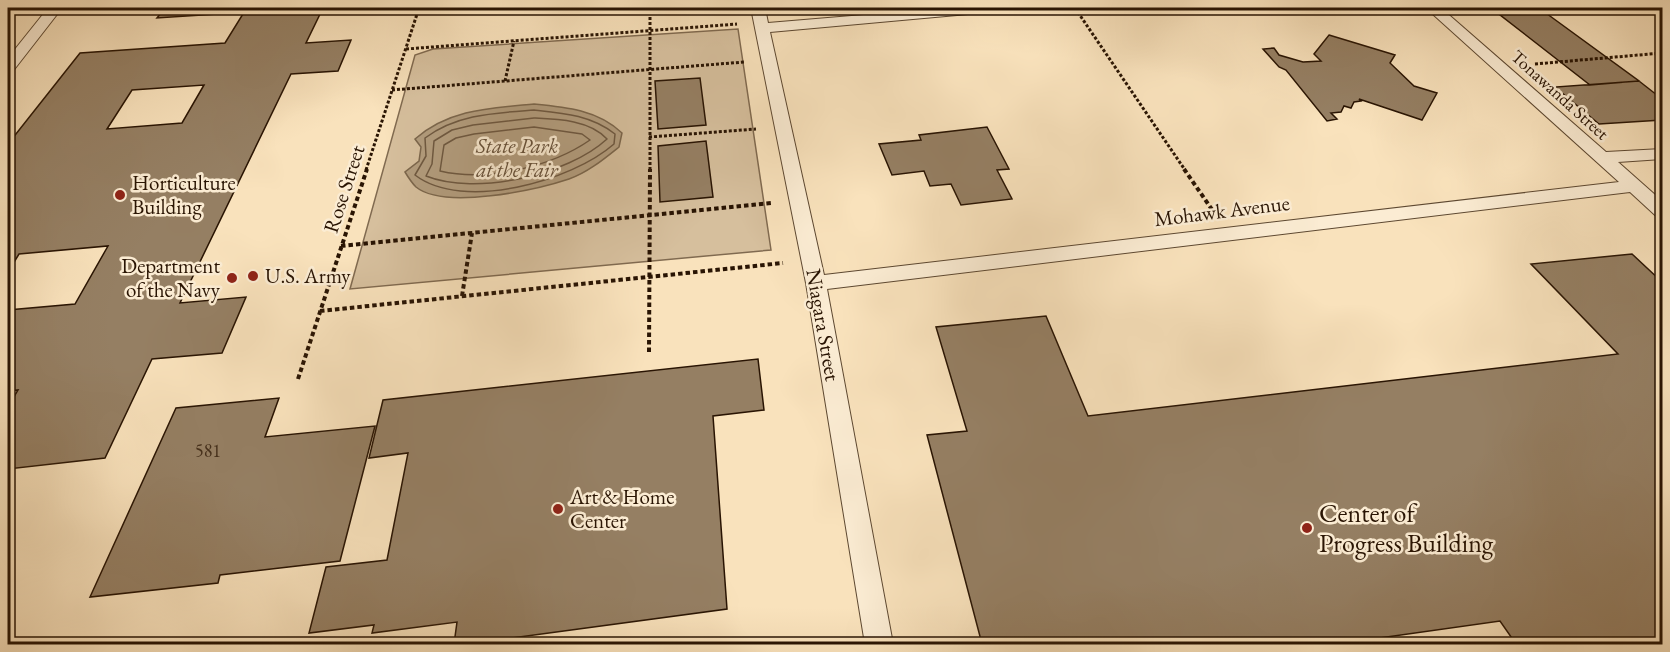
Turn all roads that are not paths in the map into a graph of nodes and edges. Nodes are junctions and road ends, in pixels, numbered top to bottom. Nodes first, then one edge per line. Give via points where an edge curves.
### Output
1 (55, 8) edge
2 (990, 8) edge
3 (1433, 8) edge
4 (760, 19) edge
5 (10, 61) edge
6 (1662, 154) edge
7 (1602, 158) junction
8 (1634, 186) junction
9 (1662, 211) edge
10 (816, 283) junction
11 (879, 645) edge

1 - 5 lane
2 - 4 lane
3 - 7 lane, Tonawanda Street
4 - 10 lane, Niagara Street
6 - 7 lane
7 - 8 lane, Tonawanda Street
8 - 9 lane, Tonawanda Street
8 - 10 lane, Mohawk Avenue
10 - 11 lane, Niagara Street

